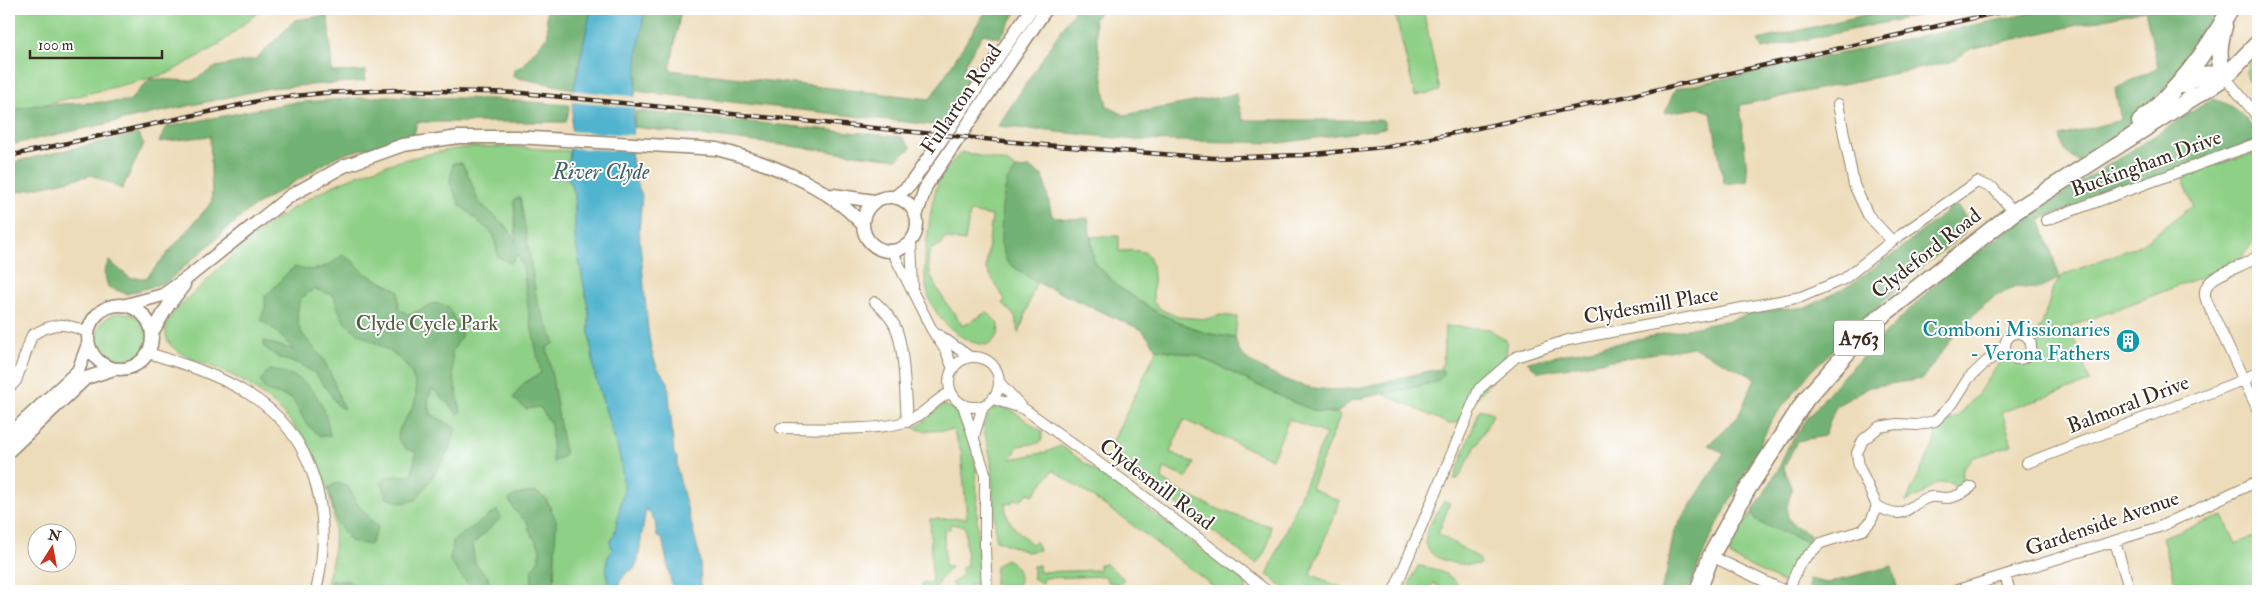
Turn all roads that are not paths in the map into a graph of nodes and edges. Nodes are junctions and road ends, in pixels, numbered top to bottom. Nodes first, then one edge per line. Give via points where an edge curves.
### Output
1 (1031, 9) edge
2 (1046, 9) edge
3 (2229, 10) edge
4 (2258, 43) edge
5 (2225, 77) junction
6 (1838, 104) dead end
7 (2151, 113) junction
8 (2258, 117) edge
9 (2258, 142) edge
10 (2100, 156) junction
11 (826, 194) junction
12 (895, 197) junction
13 (874, 201) junction
14 (2014, 212) junction
15 (916, 216) junction
16 (2046, 220) dead end
17 (862, 224) junction
18 (911, 241) junction
19 (1892, 241) junction
20 (892, 251) junction
21 (2258, 255) edge
22 (191, 275) junction
23 (914, 294) junction
24 (875, 302) dead end
25 (126, 305) junction
26 (932, 330) junction
27 (152, 333) junction
28 (88, 338) junction
29 (2006, 349) dead end
30 (148, 353) junction
31 (970, 357) junction
32 (114, 368) junction
33 (953, 369) junction
34 (2258, 372) edge
35 (2243, 380) junction
36 (1000, 382) junction
37 (9, 388) edge
38 (951, 392) junction
39 (993, 399) junction
40 (964, 405) junction
41 (983, 406) junction
42 (1023, 408) junction
43 (2258, 410) edge
44 (907, 422) junction
45 (780, 428) dead end
46 (9, 435) edge
47 (974, 436) junction
48 (9, 451) edge
49 (2027, 463) dead end
50 (2258, 481) edge
51 (1972, 487) dead end
52 (1877, 506) junction
53 (2115, 542) junction
54 (1712, 556) junction
55 (2005, 576) junction
56 (316, 591) edge
57 (987, 591) edge
58 (1267, 591) edge
59 (1394, 591) edge
60 (1698, 591) edge
61 (1787, 591) edge
62 (1954, 591) edge
63 (2010, 591) edge
64 (2130, 591) edge

1 - 12 street, Fullarton Road via 910,185
2 - 15 street, Fullarton Road via 926,186
3 - 5 main road via 2219,52 2219,65
3 - 7 main road, Clydeford Road / A763 via 2197,62
4 - 5 main road, A763
5 - 7 main road via 2214,73 2201,74 2189,80 2168,103
5 - 8 street
5 - 10 main road, Clydeford Road / A763
6 - 19 street via 1854,185 1868,215
7 - 10 main road, Clydeford Road / A763
9 - 16 street, Buckingham Drive
10 - 14 main road, Clydeford Road / A763
11 - 13 street
11 - 17 street via 849,209
11 - 22 street via 786,173 717,149 516,137 459,137 404,145 344,166 290,196
12 - 13 street
12 - 15 street via 908,204
13 - 17 street
14 - 19 street, Clydesmill Place via 1993,188 1977,182
14 - 54 main road, Clydeford Road / A763 via 1874,321 1806,398 1745,494
15 - 18 street
17 - 20 street via 865,236 876,248
18 - 20 street
18 - 23 street
19 - 59 street, Clydesmill Place via 1844,279 1802,297 1568,340 1516,357 1479,389
20 - 23 street
21 - 35 street via 2248,264 2210,280 2204,288 2206,300
22 - 25 street via 163,295
22 - 27 street
23 - 26 street
24 - 44 street via 896,327
25 - 27 street via 144,315
25 - 28 street via 116,304 97,314 90,322
26 - 31 street
26 - 33 street
27 - 30 street
28 - 32 street via 97,360
28 - 37 street via 69,324 50,325 32,335 16,381
28 - 46 street via 78,371
29 - 52 street via 1968,379 1953,403 1935,421 1880,427 1863,440 1857,453 1859,467
30 - 32 street via 133,366
30 - 56 street via 211,375 247,393 268,408 290,432 313,475 322,510 322,566
31 - 33 street via 957,363
31 - 36 street via 991,363
32 - 48 street via 86,378
33 - 38 street
34 - 35 street, Balmoral Drive
35 - 43 street
35 - 49 street, Balmoral Drive
36 - 39 street
36 - 42 street, Clydesmill Road
38 - 40 street
38 - 44 street via 937,399 924,414
39 - 41 street
39 - 42 street, Clydesmill Road
40 - 41 street
40 - 47 street
41 - 47 street
42 - 58 street, Clydesmill Road
44 - 45 street via 893,426
47 - 57 street via 985,473
50 - 53 street, Gardenside Avenue via 2159,527
51 - 52 street via 1946,498 1927,498 1899,513 1887,512
52 - 61 street via 1864,530 1821,543 1800,563
53 - 55 street, Gardenside Avenue
53 - 64 street
54 - 60 main road, Clydeford Road / A763
54 - 61 street
55 - 62 street, Gardenside Avenue
55 - 63 street

